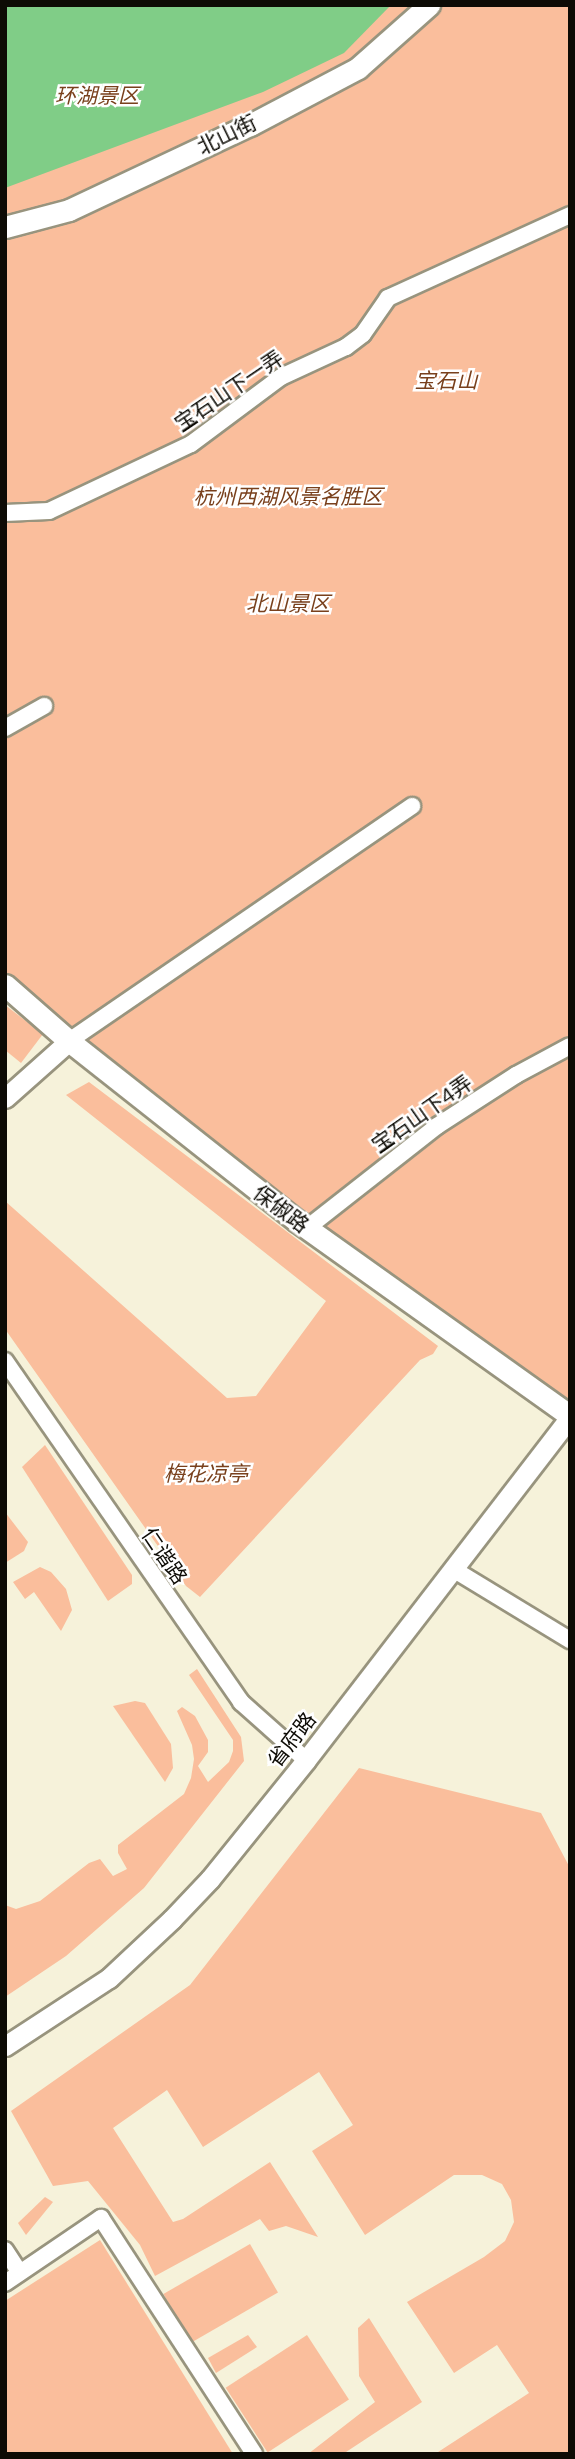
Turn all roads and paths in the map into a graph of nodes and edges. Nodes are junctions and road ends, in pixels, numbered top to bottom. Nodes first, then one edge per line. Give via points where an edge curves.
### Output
1 (429, 5) edge
2 (570, 215) edge
3 (5, 227) edge
4 (5, 513) edge
5 (44, 706) dead end
6 (5, 728) edge
7 (412, 806) dead end
8 (5, 985) edge
9 (69, 1041) junction
10 (570, 1046) edge
11 (5, 1098) edge
12 (307, 1228) junction
13 (5, 1361) edge
14 (570, 1417) edge
15 (453, 1569) junction
16 (570, 1640) edge
17 (306, 1760) junction
18 (5, 2046) edge
19 (5, 2250) edge
20 (20, 2273) junction
21 (5, 2283) edge
22 (254, 2454) edge

1 - 3 main road, 北山街 via 358,68 298,100 69,210
2 - 4 street, 宝石山下一弄 via 388,298 363,334 346,347 281,377 191,444 49,511
5 - 6 street
7 - 9 street
8 - 9 main road, 保俶路
9 - 11 street
9 - 12 main road, 保俶路
10 - 12 street, 宝石山下4弄 via 437,1126
12 - 14 main road, 保俶路
13 - 17 street, 仁谐路 via 241,1702
14 - 15 street, 省府路
15 - 16 street
15 - 17 street, 省府路
17 - 18 street, 省府路 via 172,1919 109,1978
19 - 20 street
20 - 21 street
20 - 22 street via 101,2218

